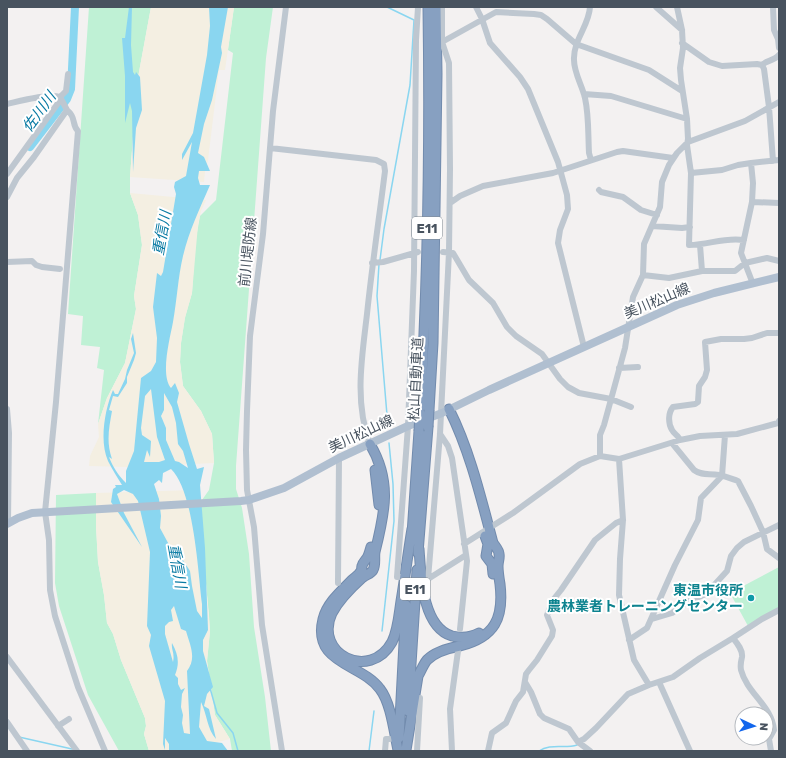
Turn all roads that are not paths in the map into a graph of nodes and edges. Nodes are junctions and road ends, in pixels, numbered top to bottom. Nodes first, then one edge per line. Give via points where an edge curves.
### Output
1 (286, 7) edge
2 (418, 7) edge
3 (428, 7) edge
4 (436, 7) edge
5 (442, 7) edge
6 (476, 7) edge
7 (590, 7) edge
8 (656, 7) edge
9 (677, 7) edge
10 (773, 7) edge
11 (482, 19) junction
12 (682, 30) junction
13 (442, 42) junction
14 (682, 43) junction
15 (576, 44) junction
16 (779, 48) edge
17 (779, 56) edge
18 (762, 66) junction
19 (68, 74) dead end
20 (682, 91) junction
21 (584, 94) junction
22 (61, 99) junction
23 (779, 102) edge
24 (7, 104) edge
25 (769, 107) junction
26 (66, 109) junction
27 (687, 119) junction
28 (688, 142) junction
29 (270, 148) junction
30 (673, 158) junction
31 (591, 160) junction
32 (776, 160) edge
33 (751, 164) junction
34 (560, 170) junction
35 (691, 173) junction
36 (7, 174) edge
37 (599, 190) dead end
38 (7, 197) edge
39 (752, 202) junction
40 (450, 203) junction
41 (779, 203) edge
42 (657, 215) junction
43 (652, 226) junction
44 (690, 227) junction
45 (744, 240) junction
46 (700, 245) junction
47 (416, 252) junction
48 (446, 252) junction
49 (779, 261) edge
50 (7, 262) edge
51 (378, 263) junction
52 (745, 263) junction
53 (60, 269) dead end
54 (702, 271) junction
55 (643, 275) junction
56 (779, 277) edge
57 (753, 284) junction
58 (628, 328) junction
59 (779, 333) edge
60 (584, 347) junction
61 (548, 364) junction
62 (638, 367) dead end
63 (619, 368) junction
64 (611, 399) junction
65 (631, 407) dead end
66 (7, 409) edge
67 (424, 411) junction
68 (445, 411) junction
69 (779, 422) edge
70 (408, 426) junction
71 (440, 434) junction
72 (725, 435) junction
73 (680, 440) junction
74 (672, 443) junction
75 (370, 444) junction
76 (8, 449) edge
77 (600, 456) junction
78 (339, 458) junction
79 (620, 459) junction
80 (722, 476) junction
81 (245, 501) junction
82 (47, 512) junction
83 (623, 520) junction
84 (8, 523) edge
85 (779, 525) edge
86 (412, 529) junction
87 (486, 529) junction
88 (763, 532) junction
89 (464, 544) junction
90 (419, 549) junction
91 (466, 555) junction
92 (779, 558) edge
93 (402, 577) dead end
94 (338, 583) dead end
95 (779, 610) edge
96 (652, 619) junction
97 (460, 629) dead end
98 (733, 638) junction
99 (629, 640) junction
100 (458, 651) dead end
101 (7, 657) edge
102 (525, 682) junction
103 (659, 682) junction
104 (649, 685) junction
105 (420, 698) dead end
106 (69, 719) dead end
107 (7, 722) edge
108 (58, 726) junction
109 (390, 740) dead end
110 (578, 742) junction
111 (402, 750) edge
112 (27, 751) edge
113 (77, 751) edge
114 (105, 751) edge
115 (282, 751) edge
116 (385, 751) edge
117 (417, 751) edge
118 (452, 751) edge
119 (488, 751) edge
120 (590, 751) edge
121 (690, 751) edge
122 (771, 751) edge

1 - 29 street, 前川堤防線
2 - 47 street
3 - 67 highway, 松山自動車道 / E11 via 428,213
4 - 67 highway, 松山自動車道 / E11 via 433,343
5 - 13 street
6 - 11 street
7 - 15 street
8 - 12 street
9 - 12 street
10 - 16 street via 774,30
11 - 13 street
11 - 15 street via 499,12 541,15
11 - 34 street via 490,43 528,89
12 - 14 street
13 - 40 street via 449,63
14 - 18 street via 709,62 722,66
14 - 20 street
15 - 20 street via 649,70
15 - 21 street via 574,68
17 - 18 street
18 - 25 street
19 - 22 street via 66,90
20 - 27 street
21 - 27 street via 611,96
21 - 31 street
22 - 24 street via 57,96 33,98
22 - 26 street
22 - 36 street
23 - 25 street
25 - 28 street via 745,121
25 - 32 street
26 - 38 street via 17,178
26 - 82 street via 73,116 74,126 78,131
27 - 28 street
28 - 30 street
28 - 35 street
29 - 51 street via 376,160 384,164 386,171
29 - 81 street, 前川堤防線 via 250,336
30 - 31 street via 624,151
30 - 42 street via 663,176
31 - 34 street
32 - 33 street
33 - 35 street
33 - 39 street
34 - 40 street via 483,186
34 - 60 street via 568,209 558,244
35 - 44 street
37 - 42 street via 623,197 641,210
39 - 41 street
39 - 45 street
40 - 48 street
42 - 43 street
43 - 44 street
43 - 55 street via 644,244
44 - 46 street via 689,245
45 - 46 street via 727,238
45 - 52 street via 741,253
46 - 54 street
47 - 51 street
47 - 70 street
48 - 61 street via 453,253 469,280 493,303 516,336 542,354
48 - 68 street
49 - 52 street via 767,258
50 - 53 street via 32,261 42,267
51 - 75 street via 360,386 362,418
52 - 54 street via 735,271
52 - 57 street
54 - 55 street via 669,278
55 - 58 street via 634,297
56 - 57 main road, 美川松山線
57 - 58 main road, 美川松山線 via 697,298
58 - 60 main road, 美川松山線
58 - 63 street
59 - 73 street via 705,342 707,370 699,386 698,402 673,407 669,413 671,429
60 - 61 main road, 美川松山線
61 - 64 street via 574,391
61 - 68 main road, 美川松山線
62 - 63 street
63 - 64 street
64 - 65 street
64 - 77 street via 600,435
66 - 76 street
67 - 86 highway, 松山自動車道 / E11, bridge via 419,431
67 - 90 highway, 松山自動車道 / E11, bridge via 428,427
68 - 70 main road, 美川松山線
68 - 71 street
68 - 87 highway
69 - 72 street
70 - 75 main road, 美川松山線
70 - 93 street via 397,577
71 - 89 street via 452,458
71 - 91 street via 427,579
72 - 73 street
72 - 80 street
73 - 74 street
74 - 79 street
74 - 80 street via 698,473
75 - 78 main road, 美川松山線
75 - 86 highway via 378,457 383,475 383,519 374,557 375,568 361,579 330,618 330,641 345,658 360,662 374,660 387,650 392,641 398,620
75 - 111 highway via 377,476 379,509 368,558 362,566 362,571 328,607 323,619 322,634 332,655 368,678 380,689 389,708
76 - 84 street
77 - 79 street
77 - 87 street via 570,470 555,483
78 - 81 main road, 美川松山線 via 284,488
78 - 94 street
79 - 83 street
80 - 88 street via 738,481
80 - 96 street via 701,498 698,520
81 - 82 main road, 美川松山線
81 - 115 street, 前川堤防線 via 254,527 262,625
82 - 84 main road, 美川松山線 via 32,513
82 - 114 street via 48,571 55,616 78,687
83 - 99 street via 619,595
83 - 102 street via 595,540 553,600 547,615 553,630 552,636 529,670
85 - 88 street
86 - 111 highway, 松山自動車道 / E11 via 404,626
87 - 89 street
87 - 90 highway via 486,556 492,564 495,607 488,625 474,636 465,638 447,634 435,623 426,605
87 - 111 highway via 500,555 499,615 492,629 479,640 433,655 422,667
88 - 92 street via 767,549
88 - 96 street via 744,542 733,552 727,571 706,594 689,601 672,614
89 - 91 street
90 - 111 highway, 松山自動車道 / E11
91 - 97 street
95 - 98 street
96 - 99 street via 647,628
98 - 103 street via 673,677
98 - 122 street via 742,655 740,668 752,692 771,716 774,730 769,739
99 - 104 street via 634,660
100 - 118 street via 450,709
101 - 108 street
102 - 110 street via 540,714 569,729
102 - 119 street via 523,692 506,723 492,733
103 - 104 street
103 - 121 street
104 - 110 street via 628,694 596,728
105 - 117 street via 415,740
106 - 108 street
107 - 112 street
108 - 113 street
109 - 116 street via 386,739
110 - 120 street

